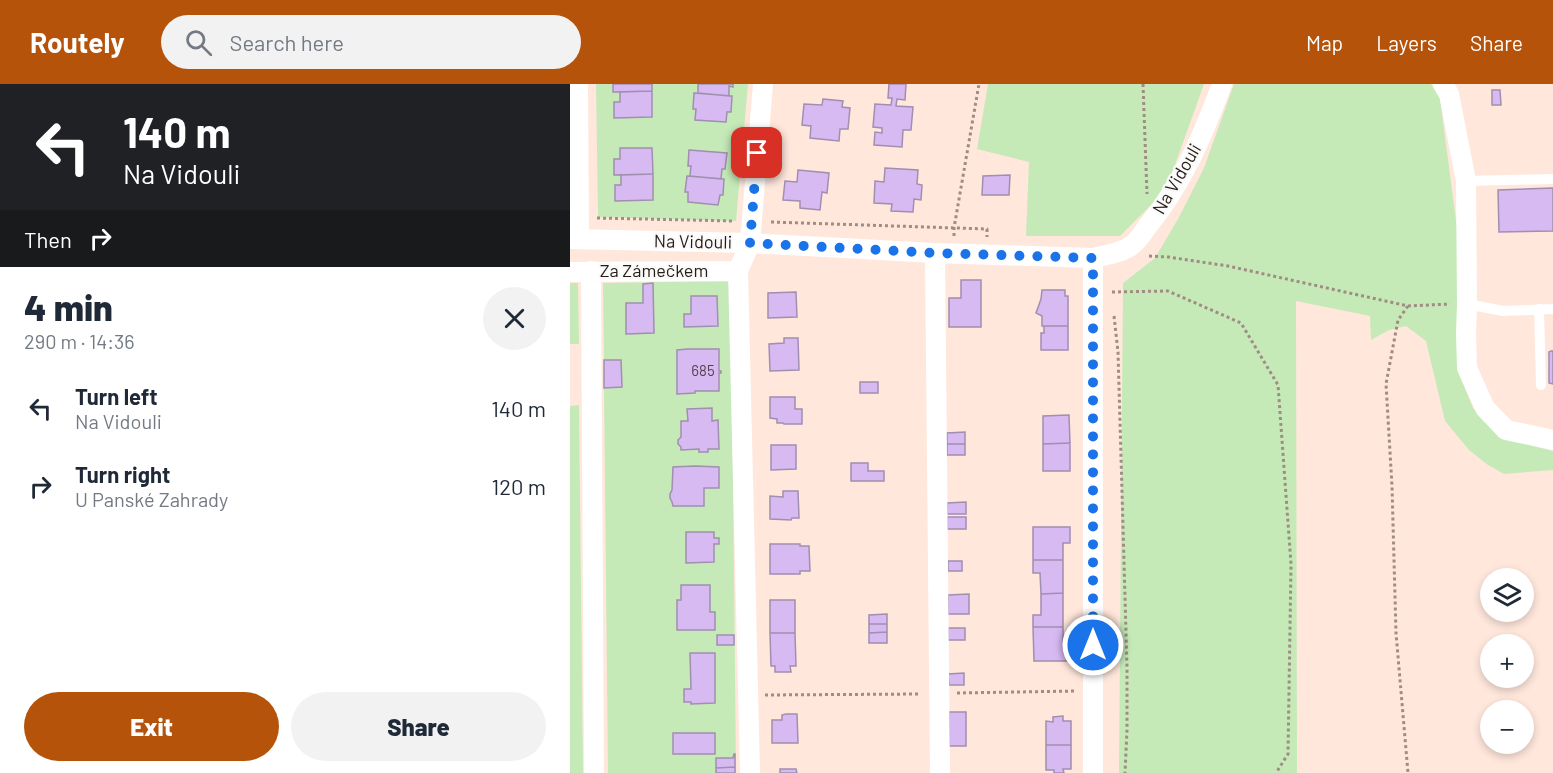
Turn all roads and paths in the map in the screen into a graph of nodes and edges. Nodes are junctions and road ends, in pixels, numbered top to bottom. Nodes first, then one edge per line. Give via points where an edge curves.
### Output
1 (578, 84) edge
2 (763, 84) edge
3 (979, 84) edge
4 (1143, 84) edge
5 (1222, 84) edge
6 (1443, 84) edge
7 (1553, 179) edge
8 (1466, 181) junction
9 (579, 218) junction
10 (751, 222) junction
11 (1151, 222) junction
12 (954, 228) junction
13 (575, 239) edge
14 (750, 243) junction
15 (1132, 245) junction
16 (945, 253) junction
17 (987, 254) junction
18 (1093, 258) junction
19 (591, 271) junction
20 (738, 271) junction
21 (570, 272) edge
22 (1112, 302) dead end
23 (1467, 304) junction
24 (1426, 305) dead end
25 (1408, 306) junction
26 (1539, 309) junction
27 (1553, 309) edge
28 (1113, 312) dead end
29 (1540, 385) dead end
30 (1553, 440) edge
31 (594, 773) edge
32 (750, 773) edge
33 (940, 773) edge
34 (1093, 773) edge
35 (1125, 773) edge
36 (1276, 773) edge
37 (1408, 773) edge

1 - 9 street
2 - 10 street
3 - 12 path
4 - 11 path
5 - 11 street, Na Vidouli via 1184,174
6 - 8 street via 1449,94
7 - 8 lane
8 - 23 street
9 - 10 path
9 - 13 street
10 - 12 path
10 - 14 street
11 - 15 street, Na Vidouli
12 - 16 path
12 - 17 path via 987,229
13 - 14 street, Na Vidouli
14 - 16 street, Na Vidouli
14 - 20 street
15 - 18 street, Na Vidouli
15 - 25 path via 1138,255 1228,266
16 - 17 street, Na Vidouli
16 - 33 street
17 - 18 street, Na Vidouli
18 - 34 street
19 - 20 street, Za Zámečkem
19 - 21 street, Za Zámečkem
19 - 31 street
20 - 32 street
22 - 36 path via 1111,292 1168,291 1241,322 1278,384 1291,564 1288,754
23 - 26 lane via 1503,311
23 - 30 street via 1467,368 1485,408 1506,430
24 - 25 path
25 - 37 path via 1398,320 1386,384 1396,633
26 - 27 lane
26 - 29 lane
28 - 35 path via 1118,352 1127,667

